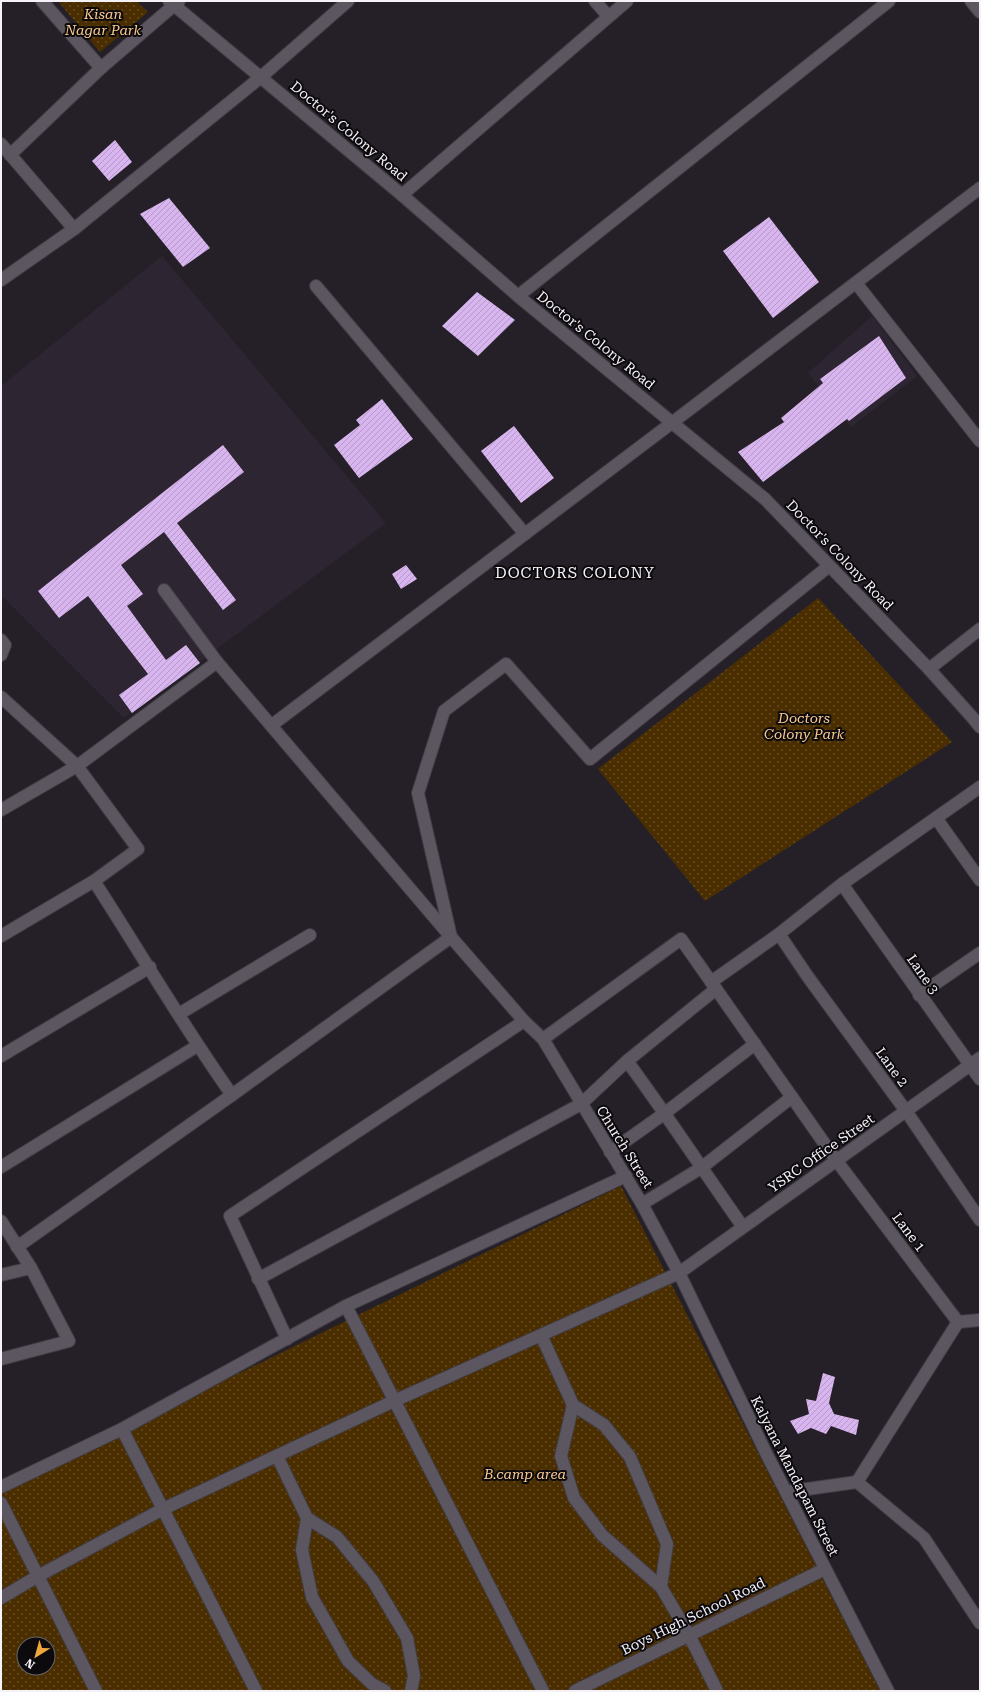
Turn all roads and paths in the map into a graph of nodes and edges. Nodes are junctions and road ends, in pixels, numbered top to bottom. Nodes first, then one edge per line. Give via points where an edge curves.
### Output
1 (42, 1) edge
2 (348, 1) edge
3 (595, 1) edge
4 (627, 1) edge
5 (888, 1) edge
6 (971, 1) edge
7 (174, 2) edge
8 (980, 12) edge
9 (608, 16) junction
10 (101, 68) junction
11 (261, 77) junction
12 (1, 144) edge
13 (10, 155) junction
14 (980, 188) edge
15 (402, 195) junction
16 (74, 229) junction
17 (1, 280) edge
18 (856, 283) junction
19 (316, 286) dead end
20 (518, 296) junction
21 (673, 422) junction
22 (980, 441) edge
23 (525, 534) junction
24 (829, 566) junction
25 (164, 590) dead end
26 (980, 629) edge
27 (1, 640) edge
28 (1, 655) edge
29 (217, 662) junction
30 (929, 669) junction
31 (1, 697) edge
32 (272, 725) junction
33 (980, 727) edge
34 (77, 766) junction
35 (980, 787) edge
36 (1, 810) edge
37 (936, 818) junction
38 (980, 880) edge
39 (94, 881) junction
40 (842, 884) junction
41 (779, 934) junction
42 (310, 935) dead end
43 (1, 936) edge
44 (451, 937) junction
45 (980, 953) edge
46 (150, 967) junction
47 (714, 986) junction
48 (919, 995) junction
49 (179, 1014) junction
50 (524, 1021) junction
51 (543, 1039) junction
52 (755, 1044) junction
53 (197, 1046) junction
54 (1, 1056) edge
55 (980, 1058) edge
56 (627, 1061) junction
57 (970, 1065) junction
58 (980, 1079) edge
59 (232, 1095) junction
60 (792, 1097) junction
61 (581, 1104) junction
62 (906, 1111) junction
63 (665, 1113) junction
64 (610, 1152) junction
65 (836, 1160) junction
66 (1, 1167) edge
67 (701, 1168) junction
68 (626, 1176) junction
69 (642, 1204) junction
70 (980, 1220) edge
71 (1, 1221) edge
72 (743, 1227) junction
73 (18, 1247) junction
74 (31, 1268) junction
75 (679, 1273) junction
76 (1, 1275) edge
77 (258, 1278) junction
78 (346, 1306) junction
79 (980, 1320) edge
80 (958, 1322) junction
81 (541, 1335) junction
82 (287, 1338) junction
83 (1, 1359) edge
84 (394, 1401) junction
85 (573, 1405) junction
86 (122, 1429) junction
87 (277, 1456) junction
88 (857, 1482) junction
89 (1, 1487) edge
90 (786, 1492) junction
91 (1, 1503) edge
92 (163, 1509) junction
93 (307, 1518) junction
94 (825, 1568) junction
95 (38, 1576) junction
96 (661, 1587) junction
97 (1, 1598) edge
98 (980, 1623) edge
99 (689, 1635) junction
100 (96, 1691) edge
101 (256, 1691) edge
102 (385, 1691) edge
103 (411, 1691) edge
104 (543, 1691) edge
105 (575, 1691) edge
106 (717, 1691) edge
107 (888, 1691) edge

1 - 10 street
2 - 11 street
3 - 9 street
4 - 9 street
5 - 20 street
6 - 8 street
7 - 10 street
7 - 11 street, Doctor's Colony Road
9 - 15 street
10 - 13 street
11 - 15 street, Doctor's Colony Road
11 - 16 street
12 - 13 street
13 - 16 street
14 - 18 street
15 - 20 street, Doctor's Colony Road
16 - 17 street
18 - 21 street
18 - 22 street
19 - 23 street
20 - 21 street, Doctor's Colony Road
21 - 23 street
21 - 24 street, Doctor's Colony Road via 765,499
23 - 32 street
24 - 30 street, Doctor's Colony Road
24 - 44 street via 590,759 506,664 444,711 418,793
25 - 29 street, Church Street
26 - 30 street
27 - 28 street via 5,645
29 - 32 street, Church Street
29 - 34 street
30 - 33 street, Doctor's Colony Road
31 - 34 street
32 - 44 street, Church Street
34 - 36 street
34 - 39 street via 138,849
35 - 37 street
37 - 38 street
37 - 40 street
39 - 43 street
39 - 46 street
40 - 41 street
40 - 48 street, Lane 3
41 - 47 street
41 - 62 street, Lane 2
42 - 49 street
44 - 50 street, Church Street
44 - 59 street
45 - 48 street
46 - 49 street
46 - 54 street
47 - 51 street, Lane 1 via 681,939
47 - 52 street, Lane 1
47 - 56 street
48 - 57 street, Lane 3
49 - 53 street
50 - 51 street, Church Street
50 - 77 street via 230,1216
51 - 61 street, Church Street
52 - 60 street, Lane 1
52 - 63 street
53 - 59 street
53 - 66 street
55 - 57 street, YSRC Office Street
56 - 61 street
56 - 63 street
57 - 58 street, Lane 3
57 - 62 street, YSRC Office Street
59 - 73 street
60 - 65 street, Lane 1
60 - 67 street
61 - 64 street, Church Street
61 - 77 street
62 - 65 street, YSRC Office Street
62 - 70 street, Lane 2
63 - 64 street
63 - 67 street
64 - 68 street, Church Street
65 - 72 street, YSRC Office Street
65 - 80 street, Lane 1
67 - 69 street
67 - 72 street
68 - 69 street, Church Street
68 - 78 street
69 - 75 street, Church Street
71 - 73 street
72 - 75 street, YSRC Office Street
73 - 74 street
74 - 76 street
74 - 83 street via 70,1341
75 - 81 street, YSRC Office Street
75 - 90 street, Kalyana Mandapam Street
77 - 82 street
78 - 82 street
78 - 84 street
79 - 80 street
80 - 88 street
81 - 84 street, YSRC Office Street
81 - 85 street
82 - 86 street
84 - 87 street, YSRC Office Street
84 - 104 street
85 - 96 street via 604,1425 630,1457 667,1544
85 - 96 street via 562,1456 574,1498 602,1535
86 - 89 street
86 - 92 street
87 - 92 street, YSRC Office Street
87 - 93 street
88 - 90 street
88 - 98 street via 924,1538
90 - 94 street, Kalyana Mandapam Street
91 - 95 street
92 - 95 street, YSRC Office Street
92 - 101 street
93 - 102 street via 302,1550 312,1597 348,1661 372,1684
93 - 103 street via 337,1537 373,1581 407,1638 414,1676
94 - 99 street, Boys High School Road
94 - 107 street, Kalyana Mandapam Street
95 - 97 street, YSRC Office Street
95 - 100 street
96 - 99 street
99 - 105 street, Boys High School Road
99 - 106 street

